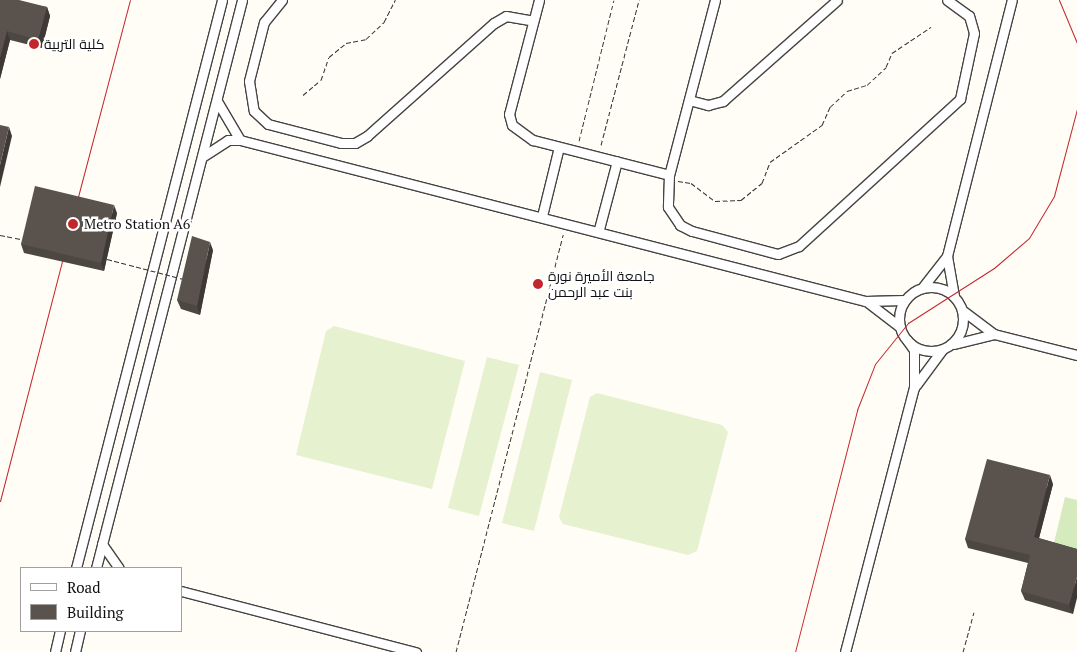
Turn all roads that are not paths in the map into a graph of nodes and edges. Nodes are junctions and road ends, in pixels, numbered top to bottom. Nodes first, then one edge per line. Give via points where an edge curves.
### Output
1 (222, 0) edge
2 (242, 0) edge
3 (282, 0) edge
4 (539, 0) edge
5 (715, 0) edge
6 (836, 0) edge
7 (947, 0) edge
8 (1012, 0) edge
9 (533, 21) junction
10 (689, 100) junction
11 (216, 101) junction
12 (240, 140) junction
13 (560, 147) junction
14 (202, 158) junction
15 (617, 161) junction
16 (669, 175) junction
17 (542, 216) junction
18 (599, 229) junction
19 (947, 256) junction
20 (922, 288) junction
21 (954, 296) junction
22 (906, 300) junction
23 (865, 301) junction
24 (962, 310) junction
25 (900, 327) junction
26 (994, 334) junction
27 (907, 340) junction
28 (947, 347) junction
29 (1077, 355) edge
30 (914, 388) junction
31 (102, 544) junction
32 (76, 567) edge
33 (96, 567) edge
34 (118, 567) edge
35 (182, 591) edge
36 (60, 632) edge
37 (80, 632) edge
38 (55, 652) edge
39 (75, 652) edge
40 (416, 652) edge
41 (845, 652) edge

1 - 32 street
2 - 11 street
3 - 9 street via 264,22 249,81 254,111 268,124 341,143 355,143 367,136 494,23 506,16
4 - 9 street
5 - 10 street
6 - 10 street via 723,101 708,105
7 - 16 street via 969,16 974,34 960,99 794,250 778,254 680,225 668,207
8 - 19 street
9 - 13 street via 509,114 512,125 520,134
10 - 16 street
11 - 12 street
11 - 14 street
12 - 14 street via 228,140
12 - 17 street
13 - 15 street
13 - 17 street
14 - 31 street
15 - 16 street
15 - 18 street
17 - 18 street
18 - 23 street
19 - 20 street
19 - 21 street
20 - 21 street via 939,288
20 - 22 street
21 - 24 street
22 - 23 street
22 - 25 street
23 - 25 street
24 - 26 street
24 - 28 street via 962,329
25 - 27 street
26 - 28 street
26 - 29 street
27 - 28 street via 924,351
27 - 30 street via 914,350
28 - 30 street
30 - 41 street
31 - 33 street
31 - 34 street
35 - 40 street
36 - 38 street
37 - 39 street

